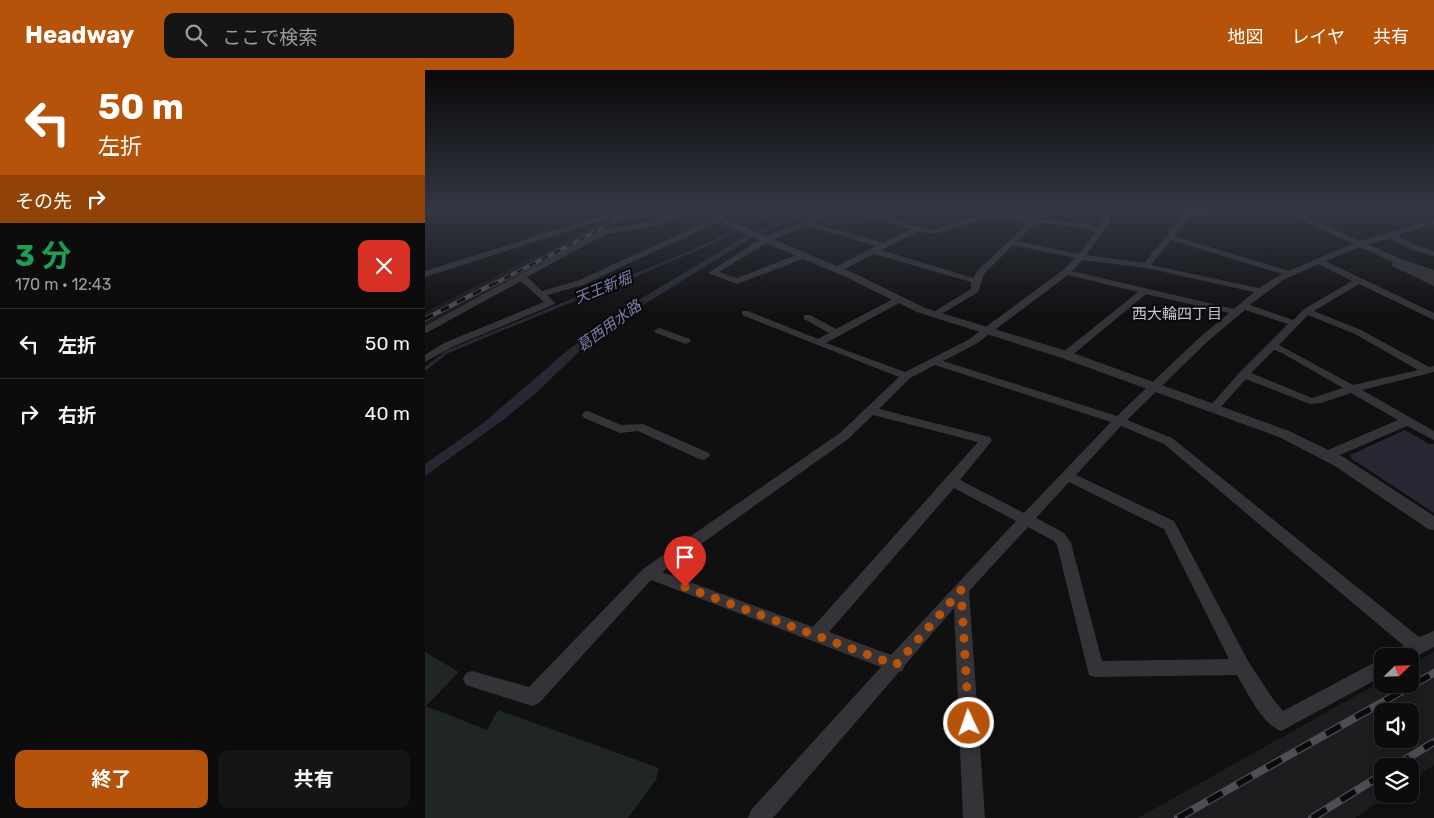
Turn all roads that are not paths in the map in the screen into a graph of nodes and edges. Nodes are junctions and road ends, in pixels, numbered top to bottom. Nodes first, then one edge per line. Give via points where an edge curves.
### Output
1 (518, 245) edge
2 (580, 245) edge
3 (662, 245) edge
4 (740, 245) edge
5 (776, 245) edge
6 (879, 245) edge
7 (1011, 245) edge
8 (1022, 245) edge
9 (1090, 245) edge
10 (1163, 245) edge
11 (1195, 245) edge
12 (1357, 245) edge
13 (1361, 245) edge
14 (1414, 245) edge
15 (883, 246) joint
16 (874, 250) junction
17 (1434, 253) edge
18 (802, 256) junction
19 (1081, 257) junction
20 (1318, 260) junction
21 (1396, 261) junction
22 (1146, 266) junction
23 (836, 270) junction
24 (1066, 272) junction
25 (1434, 273) edge
26 (425, 274) edge
27 (1290, 274) junction
28 (521, 276) junction
29 (1434, 278) edge
30 (976, 281) junction
31 (1360, 281) junction
32 (1434, 283) edge
33 (1145, 290) junction
34 (1261, 291) junction
35 (540, 294) junction
36 (898, 300) junction
37 (1239, 309) junction
38 (1307, 311) junction
39 (745, 313) dead end
40 (935, 316) junction
41 (807, 318) dead end
42 (1434, 318) edge
43 (1294, 324) junction
44 (425, 330) edge
45 (659, 331) dead end
46 (989, 331) junction
47 (836, 333) junction
48 (686, 341) dead end
49 (818, 343) junction
50 (1274, 346) junction
51 (1066, 356) junction
52 (425, 359) edge
53 (936, 362) junction
54 (1431, 369) edge
55 (1243, 374) junction
56 (906, 376) junction
57 (1154, 386) junction
58 (1351, 388) junction
59 (1214, 408) junction
60 (872, 411) junction
61 (588, 415) dead end
62 (1119, 421) junction
63 (1407, 421) junction
64 (1434, 436) edge
65 (1328, 455) junction
66 (704, 456) dead end
67 (1067, 476) junction
68 (952, 481) junction
69 (1028, 520) junction
70 (1434, 524) edge
71 (648, 573) junction
72 (961, 590) junction
73 (815, 636) junction
74 (1434, 638) edge
75 (1418, 647) joint
76 (896, 665) junction
77 (1242, 667) junction
78 (1374, 671) edge
79 (472, 679) dead end
80 (759, 818) edge
81 (974, 818) edge

1 - 26 street
2 - 28 street
3 - 35 street via 580,282
4 - 18 street via 712,273 737,281
5 - 18 street
6 - 15 street
7 - 30 street
8 - 19 street
9 - 19 street
10 - 22 street
11 - 27 street
12 - 20 street
13 - 21 street
14 - 17 street
15 - 16 street
16 - 23 street
16 - 30 street
18 - 23 street
19 - 22 street
19 - 24 street
20 - 27 street
20 - 31 street
21 - 25 street
21 - 29 street
21 - 32 street via 1395,264 1401,268
22 - 34 street
23 - 36 street
24 - 33 street
24 - 46 street
27 - 34 street
28 - 35 street
28 - 44 street
30 - 40 street via 975,290
31 - 38 street
31 - 42 street
33 - 37 street
33 - 51 street
34 - 37 street
35 - 52 street via 550,303 448,345
36 - 40 street
36 - 47 street
37 - 43 street
37 - 57 street
38 - 43 street
38 - 54 street via 1358,332
39 - 49 street
40 - 46 street
41 - 47 street
43 - 50 street
45 - 48 street
46 - 51 street
46 - 53 street
47 - 49 street
49 - 56 street
50 - 55 street
50 - 58 street
51 - 57 street
53 - 56 street
53 - 62 street
54 - 58 street
55 - 58 street via 1310,401
55 - 59 street
56 - 60 street
57 - 59 street
57 - 62 street
58 - 63 street
59 - 65 street via 1267,427
60 - 68 street via 986,440
60 - 71 street via 844,436
61 - 66 street via 620,429 639,427
62 - 67 street
62 - 75 street via 1168,441
63 - 64 street
63 - 65 street
65 - 70 street
67 - 69 street
67 - 77 street via 1169,525
68 - 69 street
68 - 73 street
69 - 72 street
69 - 77 street via 1059,537 1063,543 1095,669
71 - 73 street
71 - 79 street via 531,696
72 - 76 street
72 - 81 street
73 - 76 street
74 - 75 street
76 - 80 street
77 - 78 street via 1281,722

